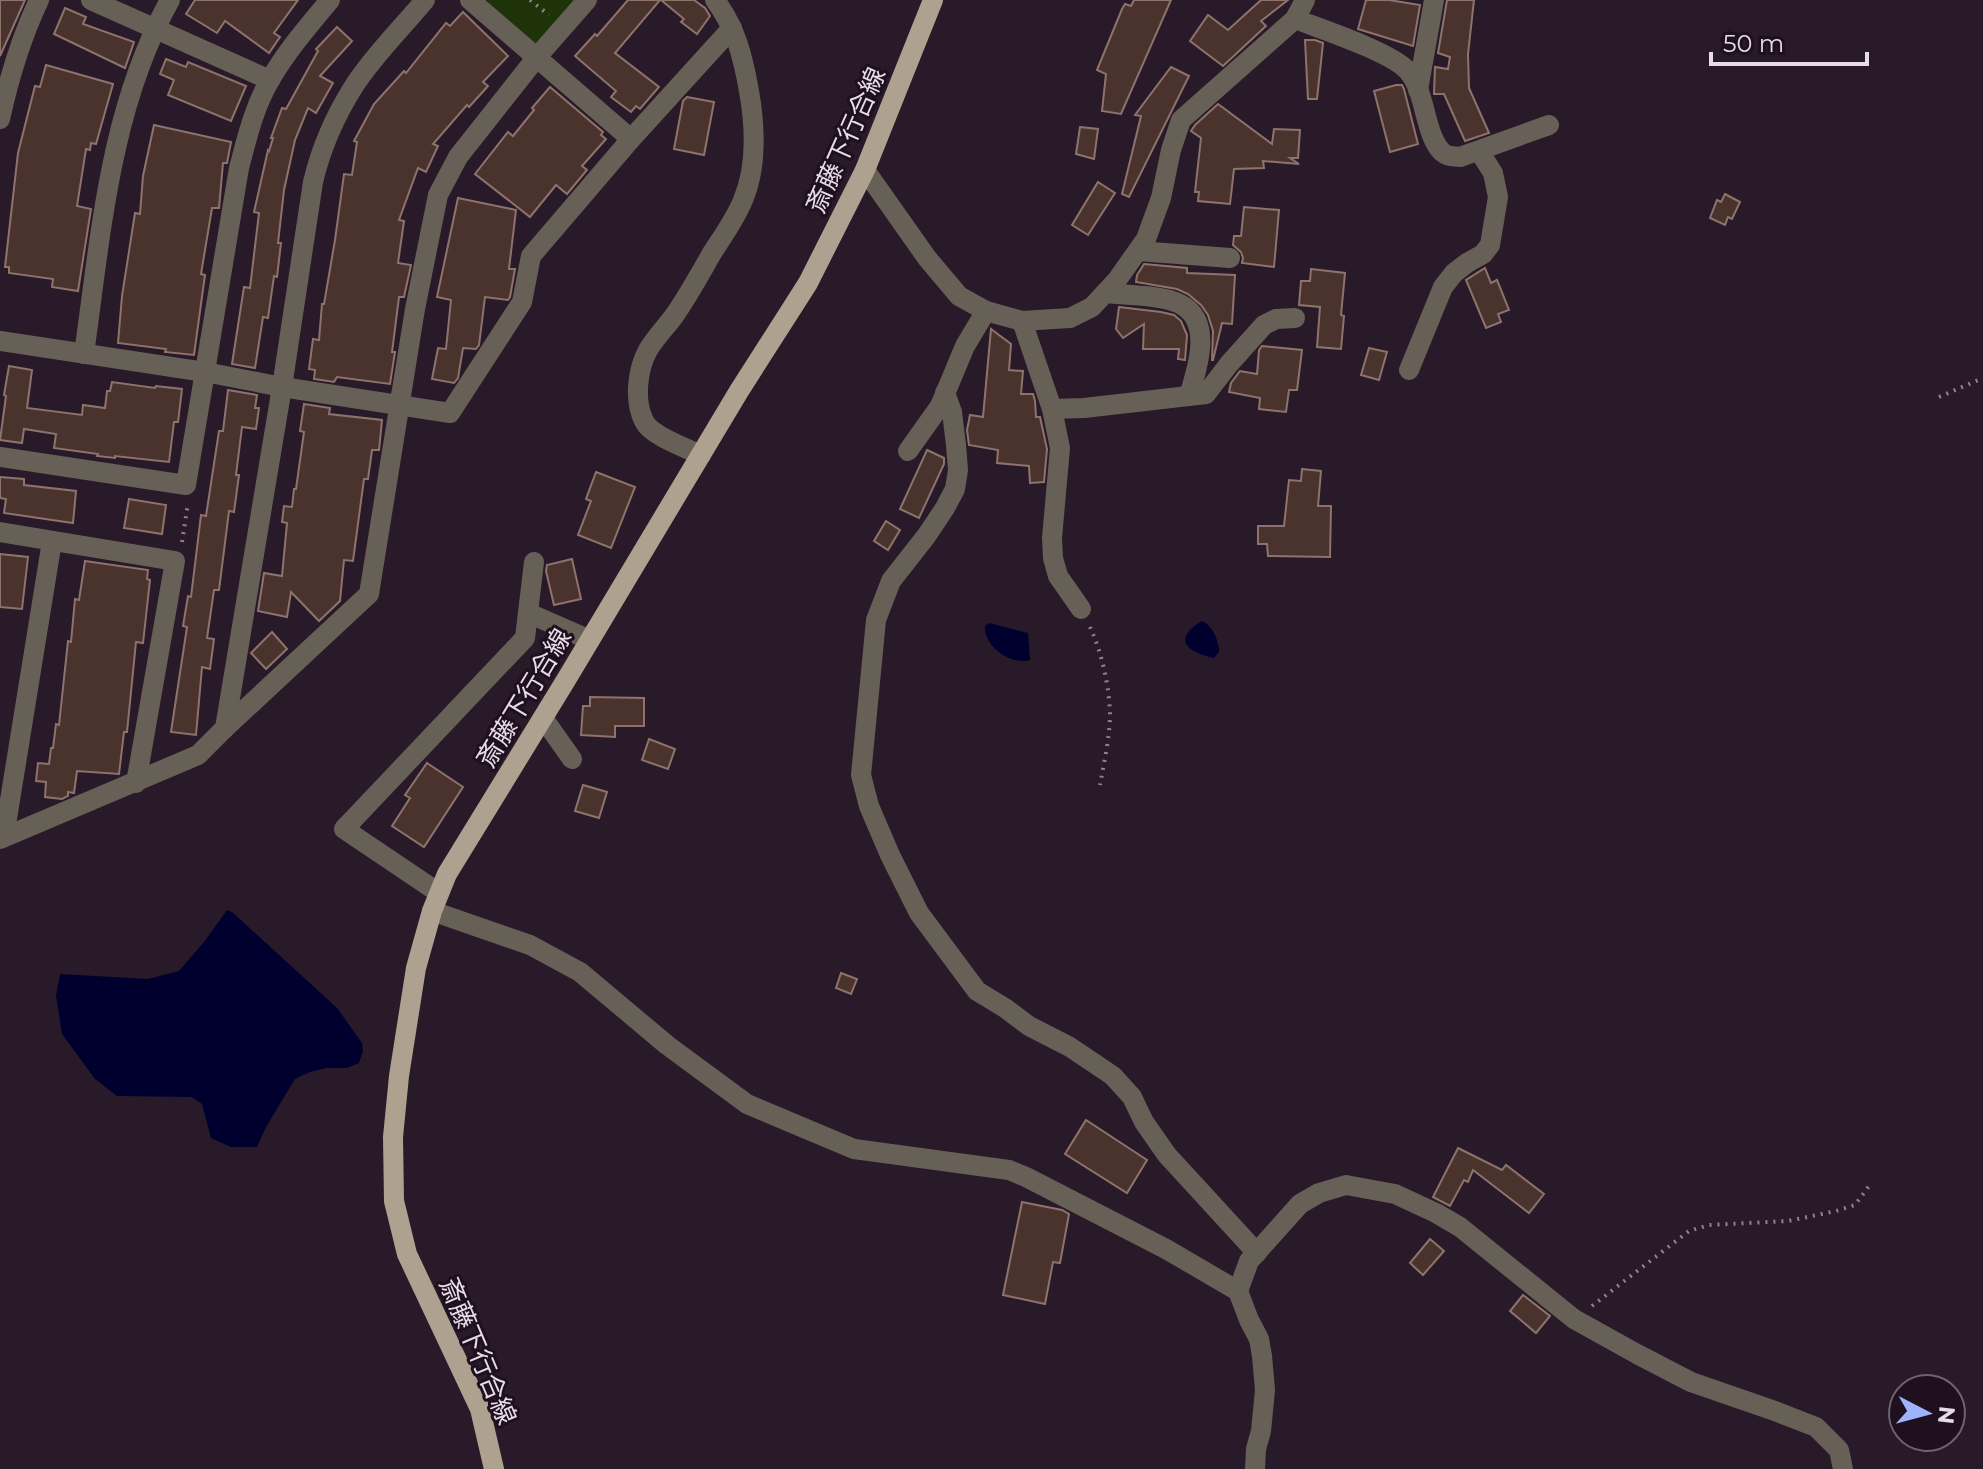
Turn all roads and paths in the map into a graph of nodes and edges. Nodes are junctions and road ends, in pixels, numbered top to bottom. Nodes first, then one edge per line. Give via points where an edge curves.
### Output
1 (39, 0) edge
2 (91, 0) edge
3 (170, 0) edge
4 (330, 0) edge
5 (425, 0) edge
6 (470, 0) edge
7 (587, 0) edge
8 (715, 0) edge
9 (933, 0) edge
10 (1305, 0) edge
11 (1434, 0) edge
12 (1295, 19) junction
13 (155, 28) junction
14 (732, 28) junction
15 (537, 57) junction
16 (270, 80) junction
17 (1418, 90) junction
18 (0, 119) edge
19 (1549, 125) dead end
20 (631, 139) junction
21 (1479, 151) junction
22 (865, 170) junction
23 (1138, 251) junction
24 (1230, 258) dead end
25 (1105, 293) junction
26 (986, 311) junction
27 (1295, 318) dead end
28 (1022, 321) junction
29 (0, 341) edge
30 (84, 354) junction
31 (1409, 370) dead end
32 (205, 372) junction
33 (1983, 378) edge
34 (282, 387) junction
35 (945, 393) junction
36 (1189, 396) junction
37 (1939, 397) dead end
38 (399, 406) junction
39 (1052, 409) junction
40 (908, 451) dead end
41 (701, 455) junction
42 (0, 457) edge
43 (186, 485) junction
44 (0, 532) edge
45 (52, 541) junction
46 (175, 561) junction
47 (534, 562) dead end
48 (1081, 609) joint
49 (528, 613) junction
50 (590, 640) junction
51 (543, 718) junction
52 (225, 728) junction
53 (572, 759) dead end
54 (136, 783) junction
55 (1100, 785) dead end
56 (2, 838) edge
57 (435, 902) junction
58 (1869, 1186) dead end
59 (1257, 1253) junction
60 (1238, 1291) junction
61 (1574, 1319) junction
62 (494, 1469) edge
63 (1255, 1469) edge
64 (1843, 1469) edge

1 - 18 street
2 - 13 street
3 - 13 street
4 - 16 street
5 - 34 street via 355,84 318,159
6 - 15 street
7 - 15 street
8 - 14 street
9 - 22 main road, 斎藤下行合線
10 - 12 street
11 - 17 street
12 - 17 street via 1397,62
12 - 23 street via 1181,120 1161,198
13 - 16 street
13 - 30 street via 114,156
14 - 20 street
14 - 41 street via 751,102 751,171 743,200 719,242 648,351 638,386 645,425
15 - 20 street
15 - 38 street via 458,157 438,195
16 - 32 street via 239,168
17 - 21 street via 1442,152 1460,157
19 - 21 street
20 - 38 street via 531,256 522,302 450,413
21 - 31 street via 1493,173 1498,197 1490,245 1443,287
22 - 26 street via 959,296
22 - 41 main road, 斎藤下行合線 via 808,283
23 - 24 street
23 - 25 street
25 - 28 street via 1070,318
25 - 36 street via 1165,299 1193,314 1200,332 1200,360
26 - 28 street
26 - 35 street
27 - 36 street via 1264,325 1206,394
28 - 39 street
29 - 30 street
30 - 32 street
32 - 34 street
32 - 43 street
33 - 37 path
34 - 38 street
34 - 52 street
35 - 40 street
35 - 59 street via 956,445 955,489 891,581 876,620 861,775 869,806 919,913 977,991 1113,1076 1167,1155
36 - 39 street
38 - 52 street via 369,594
39 - 48 street via 1060,448 1053,558 1058,576
41 - 50 main road, 斎藤下行合線
42 - 43 street
43 - 46 path via 189,494
44 - 45 street
45 - 46 street
45 - 56 street
46 - 54 street
47 - 49 street
48 - 55 path via 1100,654 1108,694 1110,717
49 - 50 street
49 - 57 street via 525,638 344,829
50 - 51 main road, 斎藤下行合線
51 - 53 street
51 - 57 main road, 斎藤下行合線
52 - 54 street via 198,755
54 - 56 street
57 - 60 street via 580,972 747,1104 854,1149 1009,1170
57 - 62 main road, 斎藤下行合線 via 416,968 399,1076 394,1201 407,1254 480,1409
58 - 61 path via 1855,1205 1836,1211 1689,1231
59 - 60 street
59 - 61 street via 1300,1204 1319,1193 1346,1185 1395,1194 1460,1227
60 - 63 street via 1262,1356 1265,1390
61 - 64 street via 1691,1382 1816,1427 1839,1450

